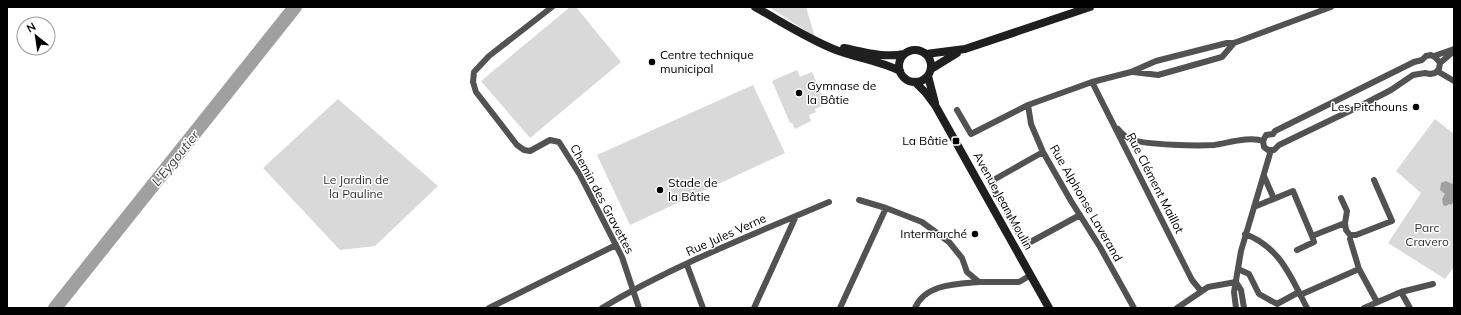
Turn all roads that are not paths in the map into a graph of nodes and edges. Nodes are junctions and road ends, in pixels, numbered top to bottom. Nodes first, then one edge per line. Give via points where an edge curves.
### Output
1 (552, 7) edge
2 (755, 7) edge
3 (1090, 7) edge
4 (1331, 7) edge
5 (820, 43) junction
6 (1234, 43) junction
7 (964, 49) junction
8 (1454, 50) edge
9 (904, 54) junction
10 (926, 54) junction
11 (1434, 56) junction
12 (1422, 60) junction
13 (1440, 63) junction
14 (900, 71) junction
15 (1437, 71) junction
16 (930, 72) junction
17 (1131, 72) junction
18 (1425, 73) junction
19 (1454, 80) edge
20 (915, 82) junction
21 (1092, 82) junction
22 (935, 105) junction
23 (1028, 105) junction
24 (957, 110) dead end
25 (1114, 125) junction
26 (1273, 134) junction
27 (1263, 141) junction
28 (1279, 145) junction
29 (1271, 150) junction
30 (1043, 152) junction
31 (1264, 176) junction
32 (1374, 180) dead end
33 (1340, 198) dead end
34 (1274, 199) junction
35 (859, 200) dead end
36 (829, 202) dead end
37 (886, 208) junction
38 (1254, 208) junction
39 (1080, 215) junction
40 (796, 216) junction
41 (1345, 223) junction
42 (1245, 234) junction
43 (1312, 236) junction
44 (1350, 237) junction
45 (616, 245) junction
46 (1297, 250) dead end
47 (687, 265) junction
48 (1238, 269) junction
49 (1360, 269) junction
50 (1031, 275) junction
51 (979, 282) junction
52 (1236, 282) junction
53 (1433, 284) dead end
54 (633, 289) junction
55 (1201, 291) junction
56 (1401, 292) junction
57 (1300, 294) junction
58 (1376, 302) junction
59 (489, 308) edge
60 (602, 308) edge
61 (639, 308) edge
62 (703, 308) edge
63 (754, 308) edge
64 (840, 308) edge
65 (915, 308) edge
66 (1049, 308) edge
67 (1134, 308) edge
68 (1177, 308) edge
69 (1236, 308) edge
70 (1244, 308) edge
71 (1307, 308) edge
72 (1364, 308) edge
73 (1410, 308) edge

1 - 45 street, Chemin des Gravettes via 489,56 474,72 473,82 476,92 524,150 530,151 550,140 559,142 580,175
2 - 5 street
3 - 7 street
4 - 6 street
5 - 9 street via 879,55
5 - 14 street
6 - 17 street via 1156,61
6 - 17 street via 1222,57 1158,75
7 - 10 street
7 - 16 street via 944,60
8 - 11 street
8 - 13 street
9 - 10 street via 915,50
9 - 14 street via 900,62
10 - 16 street via 931,61
11 - 12 street
11 - 13 street
12 - 18 street via 1421,68
12 - 26 street
13 - 15 street
14 - 20 street via 906,80
15 - 18 street via 1433,74
15 - 19 street
16 - 20 street via 922,81
16 - 22 street, Avenue Jean Moulin
17 - 21 street
18 - 28 street via 1414,75 1391,90
20 - 22 street, Avenue Jean Moulin
21 - 23 street
21 - 25 street, Rue Clément Maillot
22 - 50 street, Avenue Jean Moulin
23 - 24 street via 971,134
23 - 30 street, Rue Alphonse Laverand via 1031,124
25 - 27 street via 1134,140 1156,143 1212,145 1250,139
25 - 55 street, Rue Clément Maillot via 1189,274
26 - 27 street via 1266,135
26 - 28 street via 1279,139
27 - 29 street via 1264,147
28 - 29 street
29 - 31 street
30 - 39 street, Rue Alphonse Laverand
30 - 39 street via 990,182 1025,245
31 - 34 street
31 - 38 street
32 - 44 street via 1392,221
33 - 41 street via 1347,211
34 - 38 street
34 - 43 street via 1293,191
35 - 37 street
36 - 40 street, Rue Jules Verne
37 - 51 street via 922,222 949,242 962,258 967,272
37 - 64 street
38 - 42 street
39 - 67 street, Rue Alphonse Laverand
40 - 47 street, Rue Jules Verne
40 - 63 street
41 - 43 street
41 - 44 street
42 - 48 street
42 - 57 street via 1270,248
43 - 46 street via 1314,242
44 - 49 street
45 - 54 street, Chemin des Gravettes
45 - 59 street
47 - 54 street, Rue Jules Verne
47 - 62 street
48 - 52 street
48 - 57 street via 1249,274 1259,294 1277,304
49 - 57 street
49 - 58 street
50 - 51 street via 1019,282
50 - 66 street, Avenue Jean Moulin
51 - 65 street via 949,285 929,291 918,300
52 - 55 street
52 - 69 street
52 - 70 street via 1241,290
53 - 56 street
54 - 60 street, Rue Jules Verne
54 - 61 street, Chemin des Gravettes
55 - 68 street
56 - 58 street
56 - 73 street
57 - 71 street
58 - 72 street

